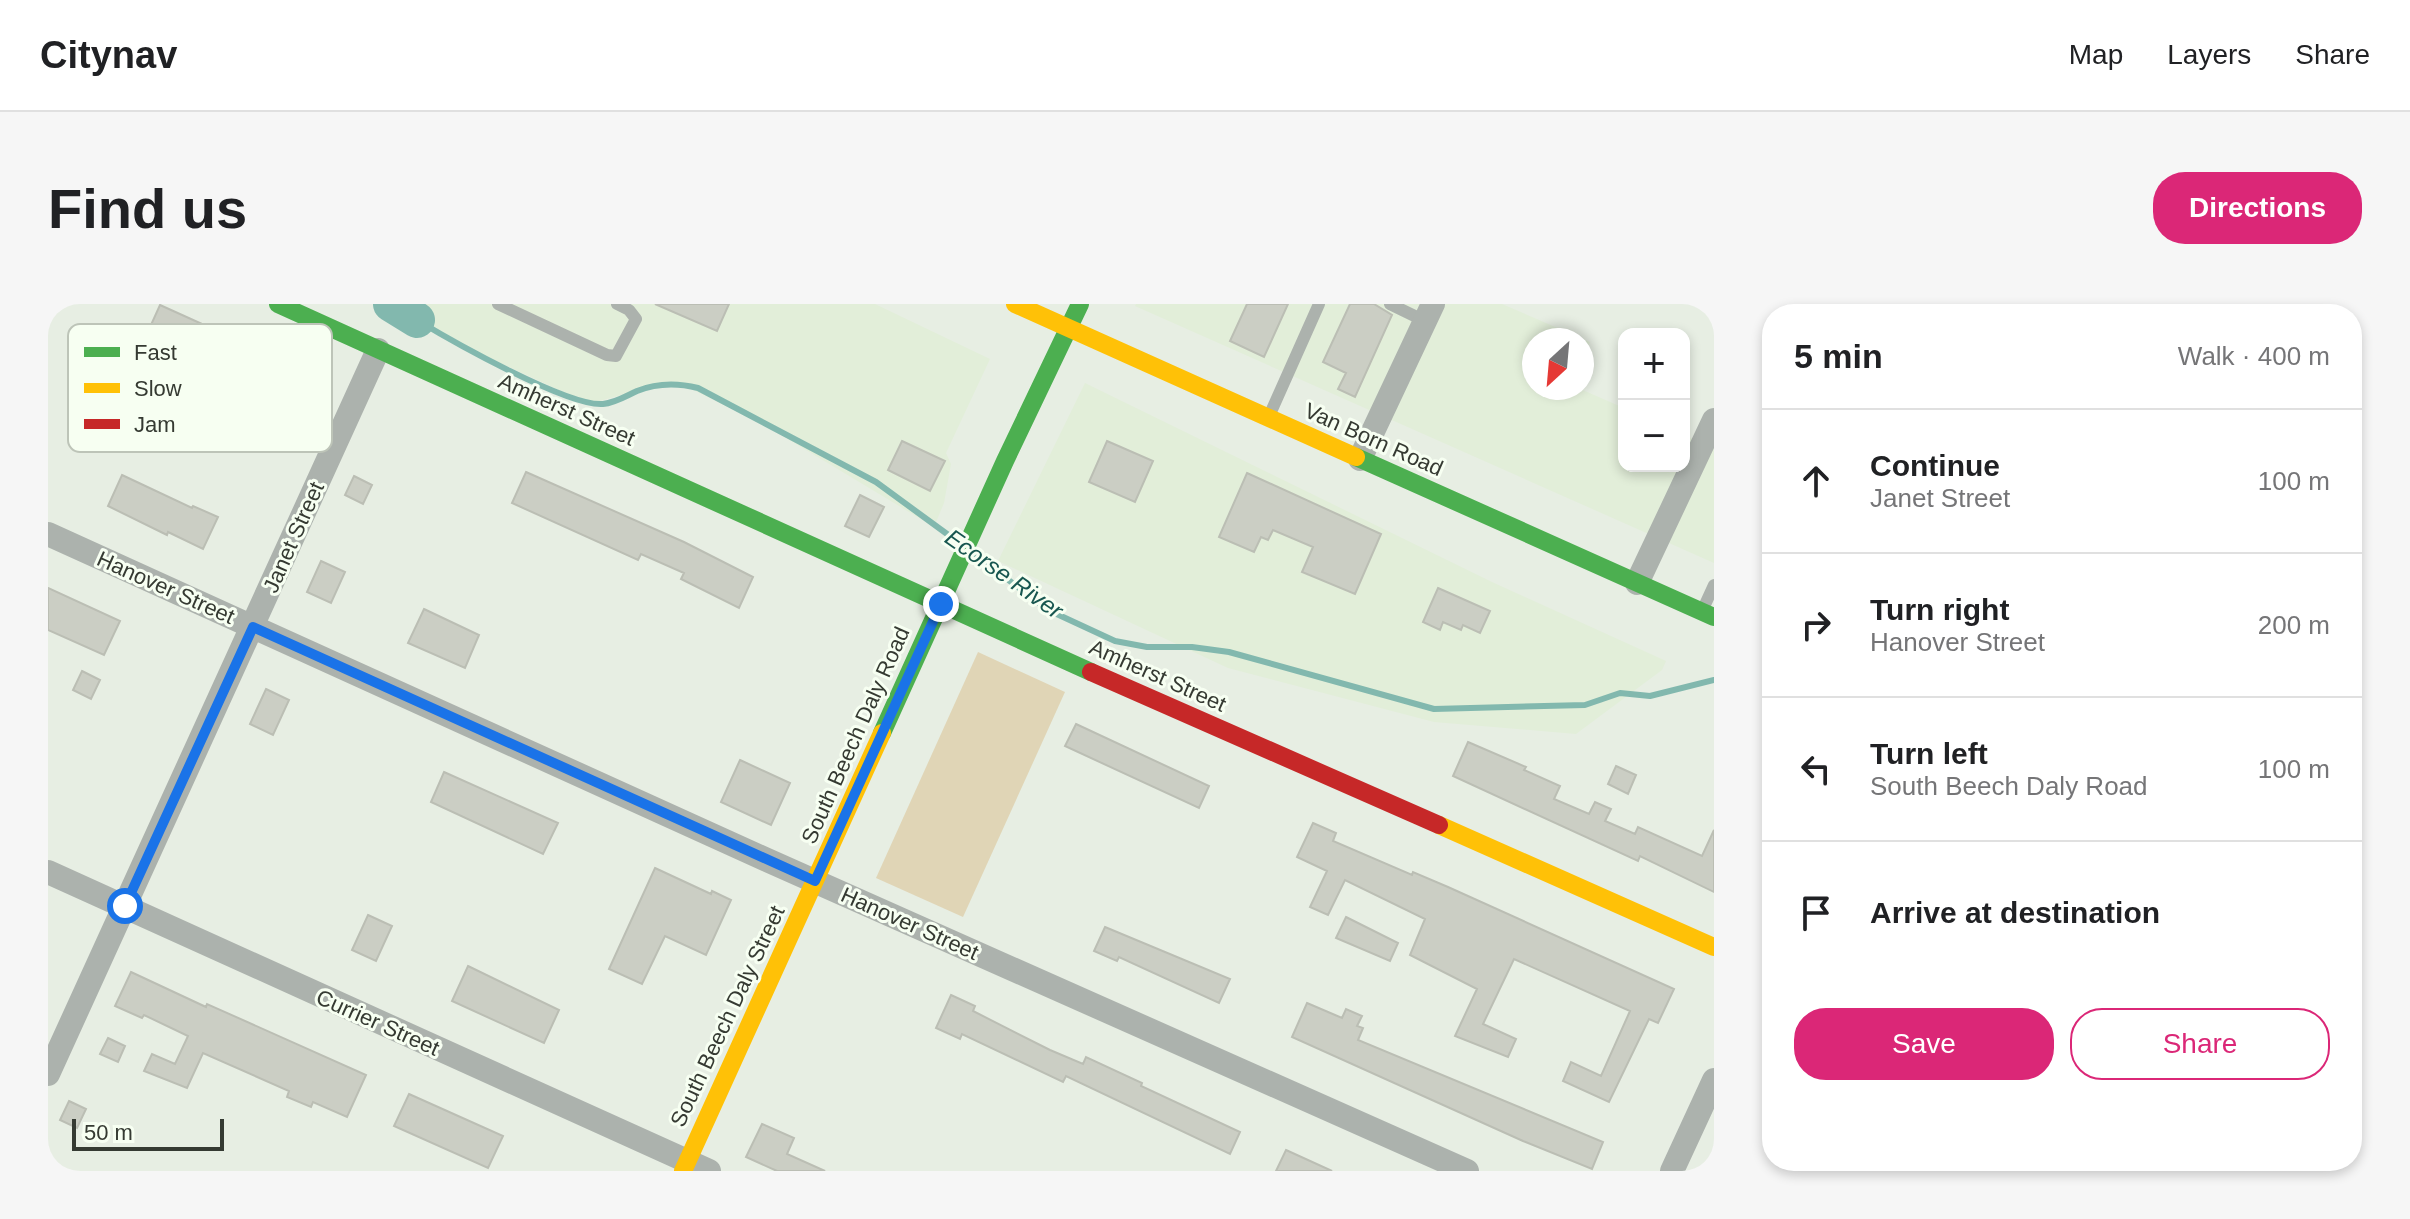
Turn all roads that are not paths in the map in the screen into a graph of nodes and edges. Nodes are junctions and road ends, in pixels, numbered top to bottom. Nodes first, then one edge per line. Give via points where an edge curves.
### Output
1 (278, 304) edge
2 (498, 304) edge
3 (1015, 304) edge
4 (1080, 304) edge
5 (1319, 304) edge
6 (1390, 304) edge
7 (623, 307) edge
8 (1429, 312) edge
9 (321, 324) edge
10 (1068, 328) junction
11 (332, 329) edge
12 (378, 350) junction
13 (1268, 418) junction
14 (1714, 420) edge
15 (332, 452) edge
16 (332, 452) edge
17 (1706, 457) edge
18 (1360, 459) junction
19 (48, 534) edge
20 (1637, 583) junction
21 (1714, 585) edge
22 (941, 604) junction
23 (1708, 614) edge
24 (253, 627) junction
25 (48, 872) edge
26 (815, 881) junction
27 (125, 906) junction
28 (1714, 947) edge
29 (48, 1074) edge
30 (1714, 1080) edge
31 (693, 1168) edge
32 (1467, 1171) edge
33 (1672, 1171) edge

1 - 9 main road, Amherst Street
2 - 7 lane via 616,356 636,319
3 - 10 main road, Van Born Road
4 - 10 main road, South Beech Daly Road
5 - 13 lane
6 - 8 lane
8 - 18 street
10 - 13 main road, Van Born Road
10 - 22 main road, South Beech Daly Road
11 - 12 main road, Amherst Street
12 - 16 street, Janet Street
12 - 22 main road, Amherst Street
13 - 18 main road, Van Born Road
14 - 17 street
15 - 24 street, Janet Street
17 - 20 street
18 - 20 main road, Van Born Road
19 - 24 street, Hanover Street
20 - 23 main road, Van Born Road
21 - 23 lane
22 - 26 main road, South Beech Daly Road
22 - 28 main road, Amherst Street
24 - 26 street, Hanover Street
24 - 27 street, Janet Street
25 - 27 street, Currier Street
26 - 31 main road, South Beech Daly Street
26 - 32 street, Hanover Street
27 - 29 street, Janet Street
27 - 31 street, Currier Street
30 - 33 street

